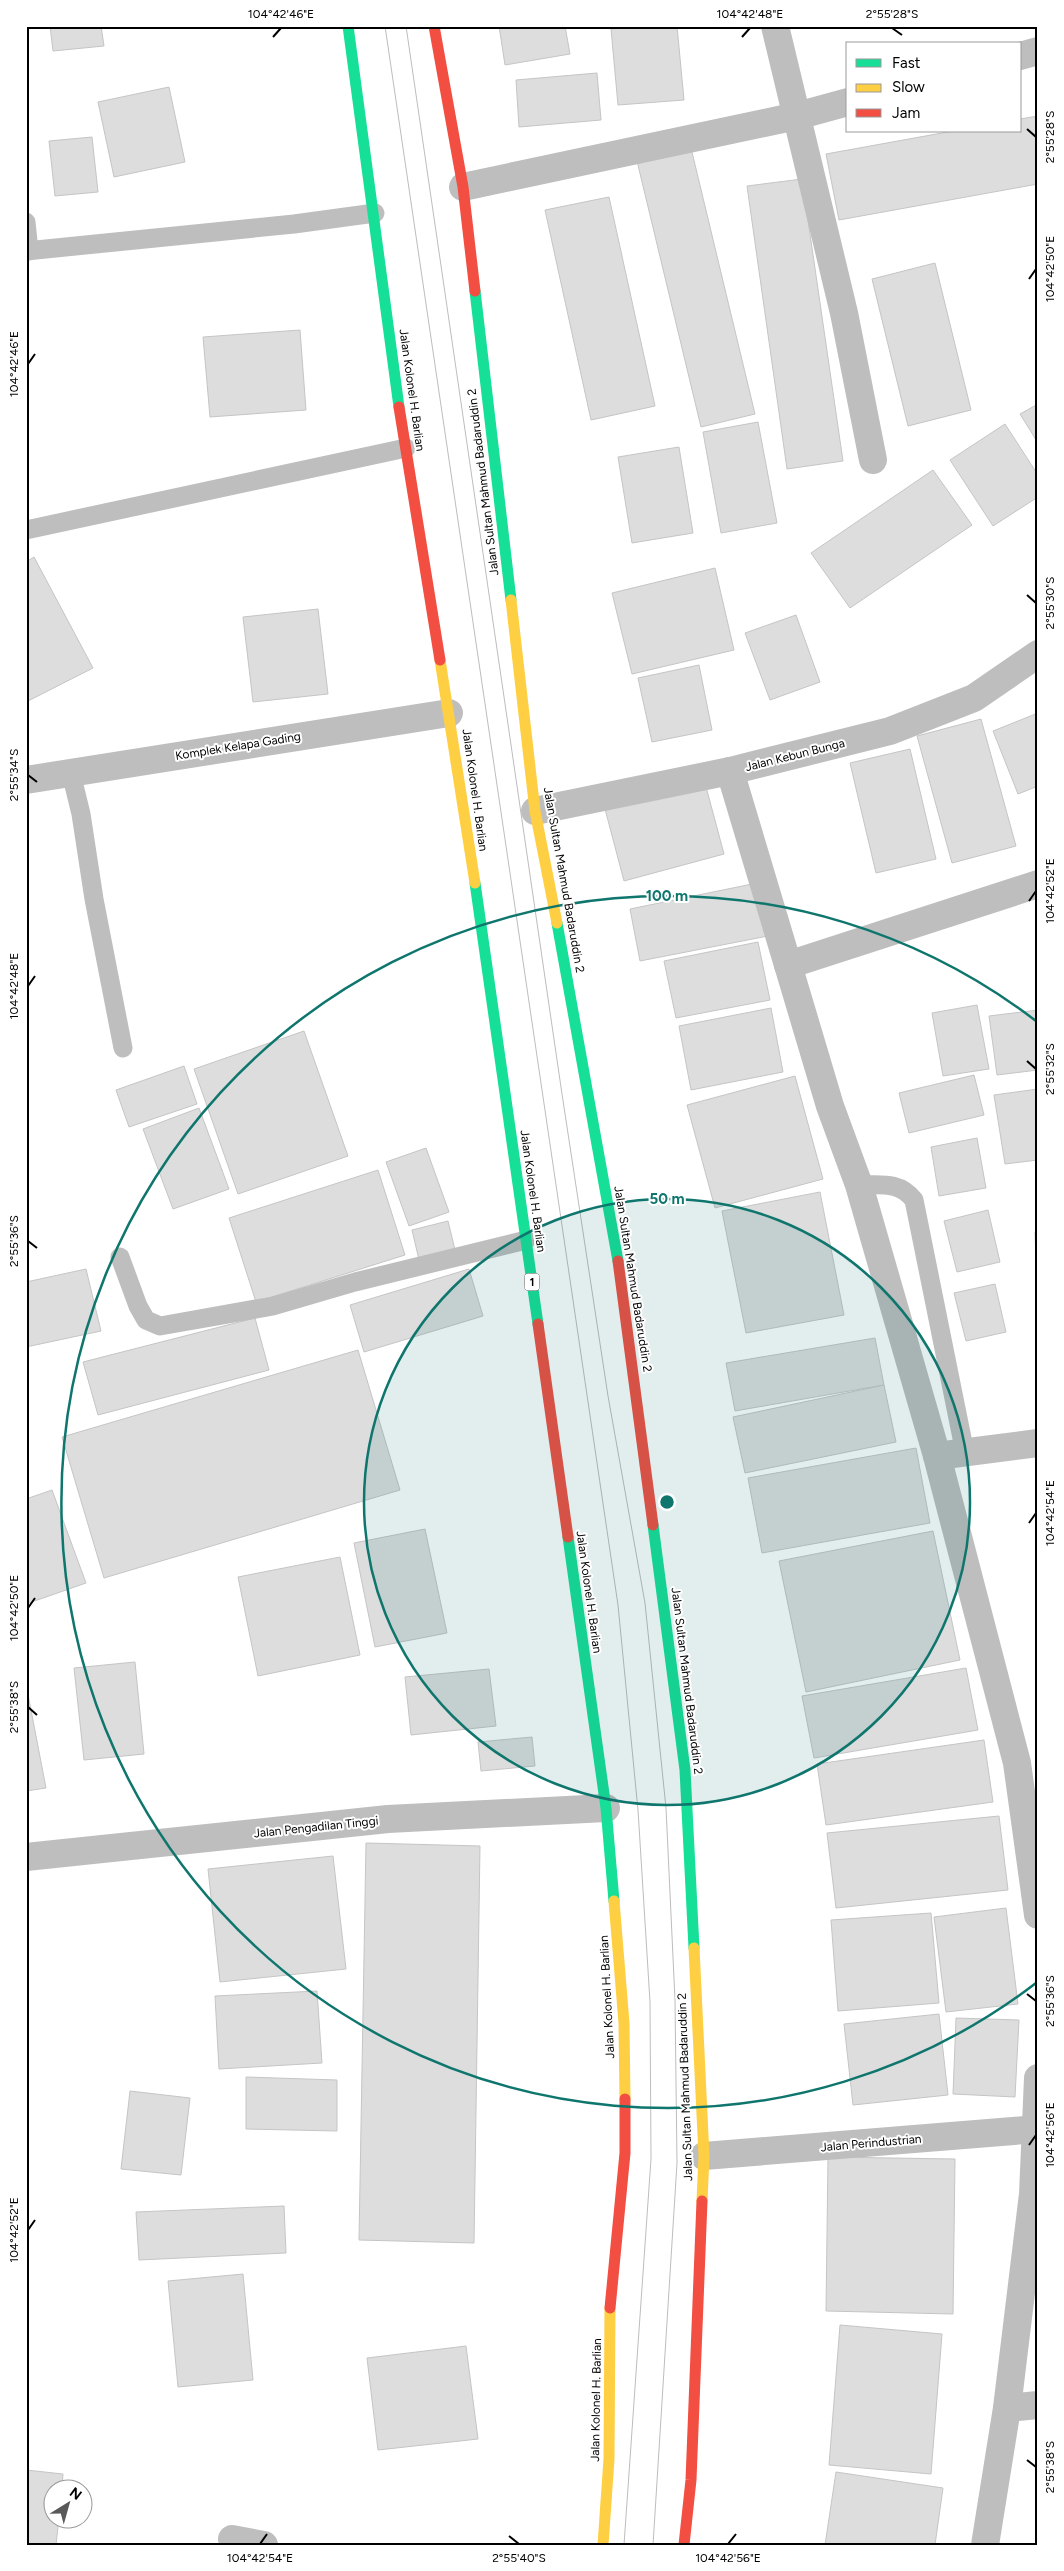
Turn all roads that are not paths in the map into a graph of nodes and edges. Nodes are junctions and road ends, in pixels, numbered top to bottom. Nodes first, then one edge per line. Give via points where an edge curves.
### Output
1 (348, 26) edge
2 (434, 26) edge
3 (775, 26) edge
4 (1038, 51) edge
5 (1022, 55) edge
6 (846, 103) edge
7 (797, 116) junction
8 (463, 187) junction
9 (375, 213) junction
10 (26, 222) edge
11 (28, 251) edge
12 (406, 448) junction
13 (873, 460) dead end
14 (26, 530) edge
15 (1038, 654) edge
16 (449, 713) junction
17 (730, 771) junction
18 (70, 773) junction
19 (26, 780) edge
20 (535, 811) junction
21 (1038, 884) edge
22 (788, 965) junction
23 (124, 1048) dead end
24 (859, 1185) junction
25 (526, 1240) junction
26 (120, 1257) dead end
27 (1038, 1443) edge
28 (965, 1453) junction
29 (937, 1456) junction
30 (1027, 1760) edge
31 (606, 1808) junction
32 (26, 1857) edge
33 (1038, 1915) edge
34 (1038, 2078) edge
35 (1037, 2129) edge
36 (704, 2156) junction
37 (1038, 2404) edge
38 (1007, 2408) junction
39 (232, 2539) dead end
40 (264, 2545) edge
41 (603, 2545) edge
42 (684, 2545) edge
43 (985, 2545) edge

1 - 9 highway, Jalan Kolonel H. Barlian / 1
2 - 8 highway, Jalan Sultan Mahmud Badaruddin 2
3 - 7 street
4 - 5 street
6 - 7 street
7 - 8 street
7 - 13 street via 844,313
8 - 20 highway, Jalan Sultan Mahmud Badaruddin 2
9 - 11 lane
9 - 12 highway, Jalan Kolonel H. Barlian / 1
10 - 11 lane
12 - 14 lane
12 - 16 highway, Jalan Kolonel H. Barlian / 1
15 - 17 street, Jalan Kebun Bunga via 974,698 890,731
16 - 18 street, Komplek Kelapa Gading
16 - 25 highway, Jalan Kolonel H. Barlian / 1
17 - 20 street, Jalan Kebun Bunga
17 - 22 street
18 - 19 street, Komplek Kelapa Gading
18 - 23 lane via 81,814 94,899
20 - 36 highway, Jalan Sultan Mahmud Badaruddin 2 via 623,1291 685,1770
21 - 22 street
22 - 24 street via 830,1106
24 - 28 lane via 897,1186 914,1200
24 - 29 street
25 - 26 lane via 355,1282 273,1306 160,1326 146,1320
25 - 31 highway, Jalan Kolonel H. Barlian / 1
27 - 28 street
28 - 29 street
29 - 30 street
30 - 33 street
31 - 32 street, Jalan Pengadilan Tinggi via 388,1819
31 - 41 highway, Jalan Kolonel H. Barlian / 1 via 624,2023 624,2154 610,2309 609,2459
34 - 35 street
35 - 36 street, Jalan Perindustrian
35 - 38 street via 1033,2194
36 - 42 highway, Jalan Sultan Mahmud Badaruddin 2 via 691,2480
37 - 38 street
38 - 43 street
39 - 40 street

